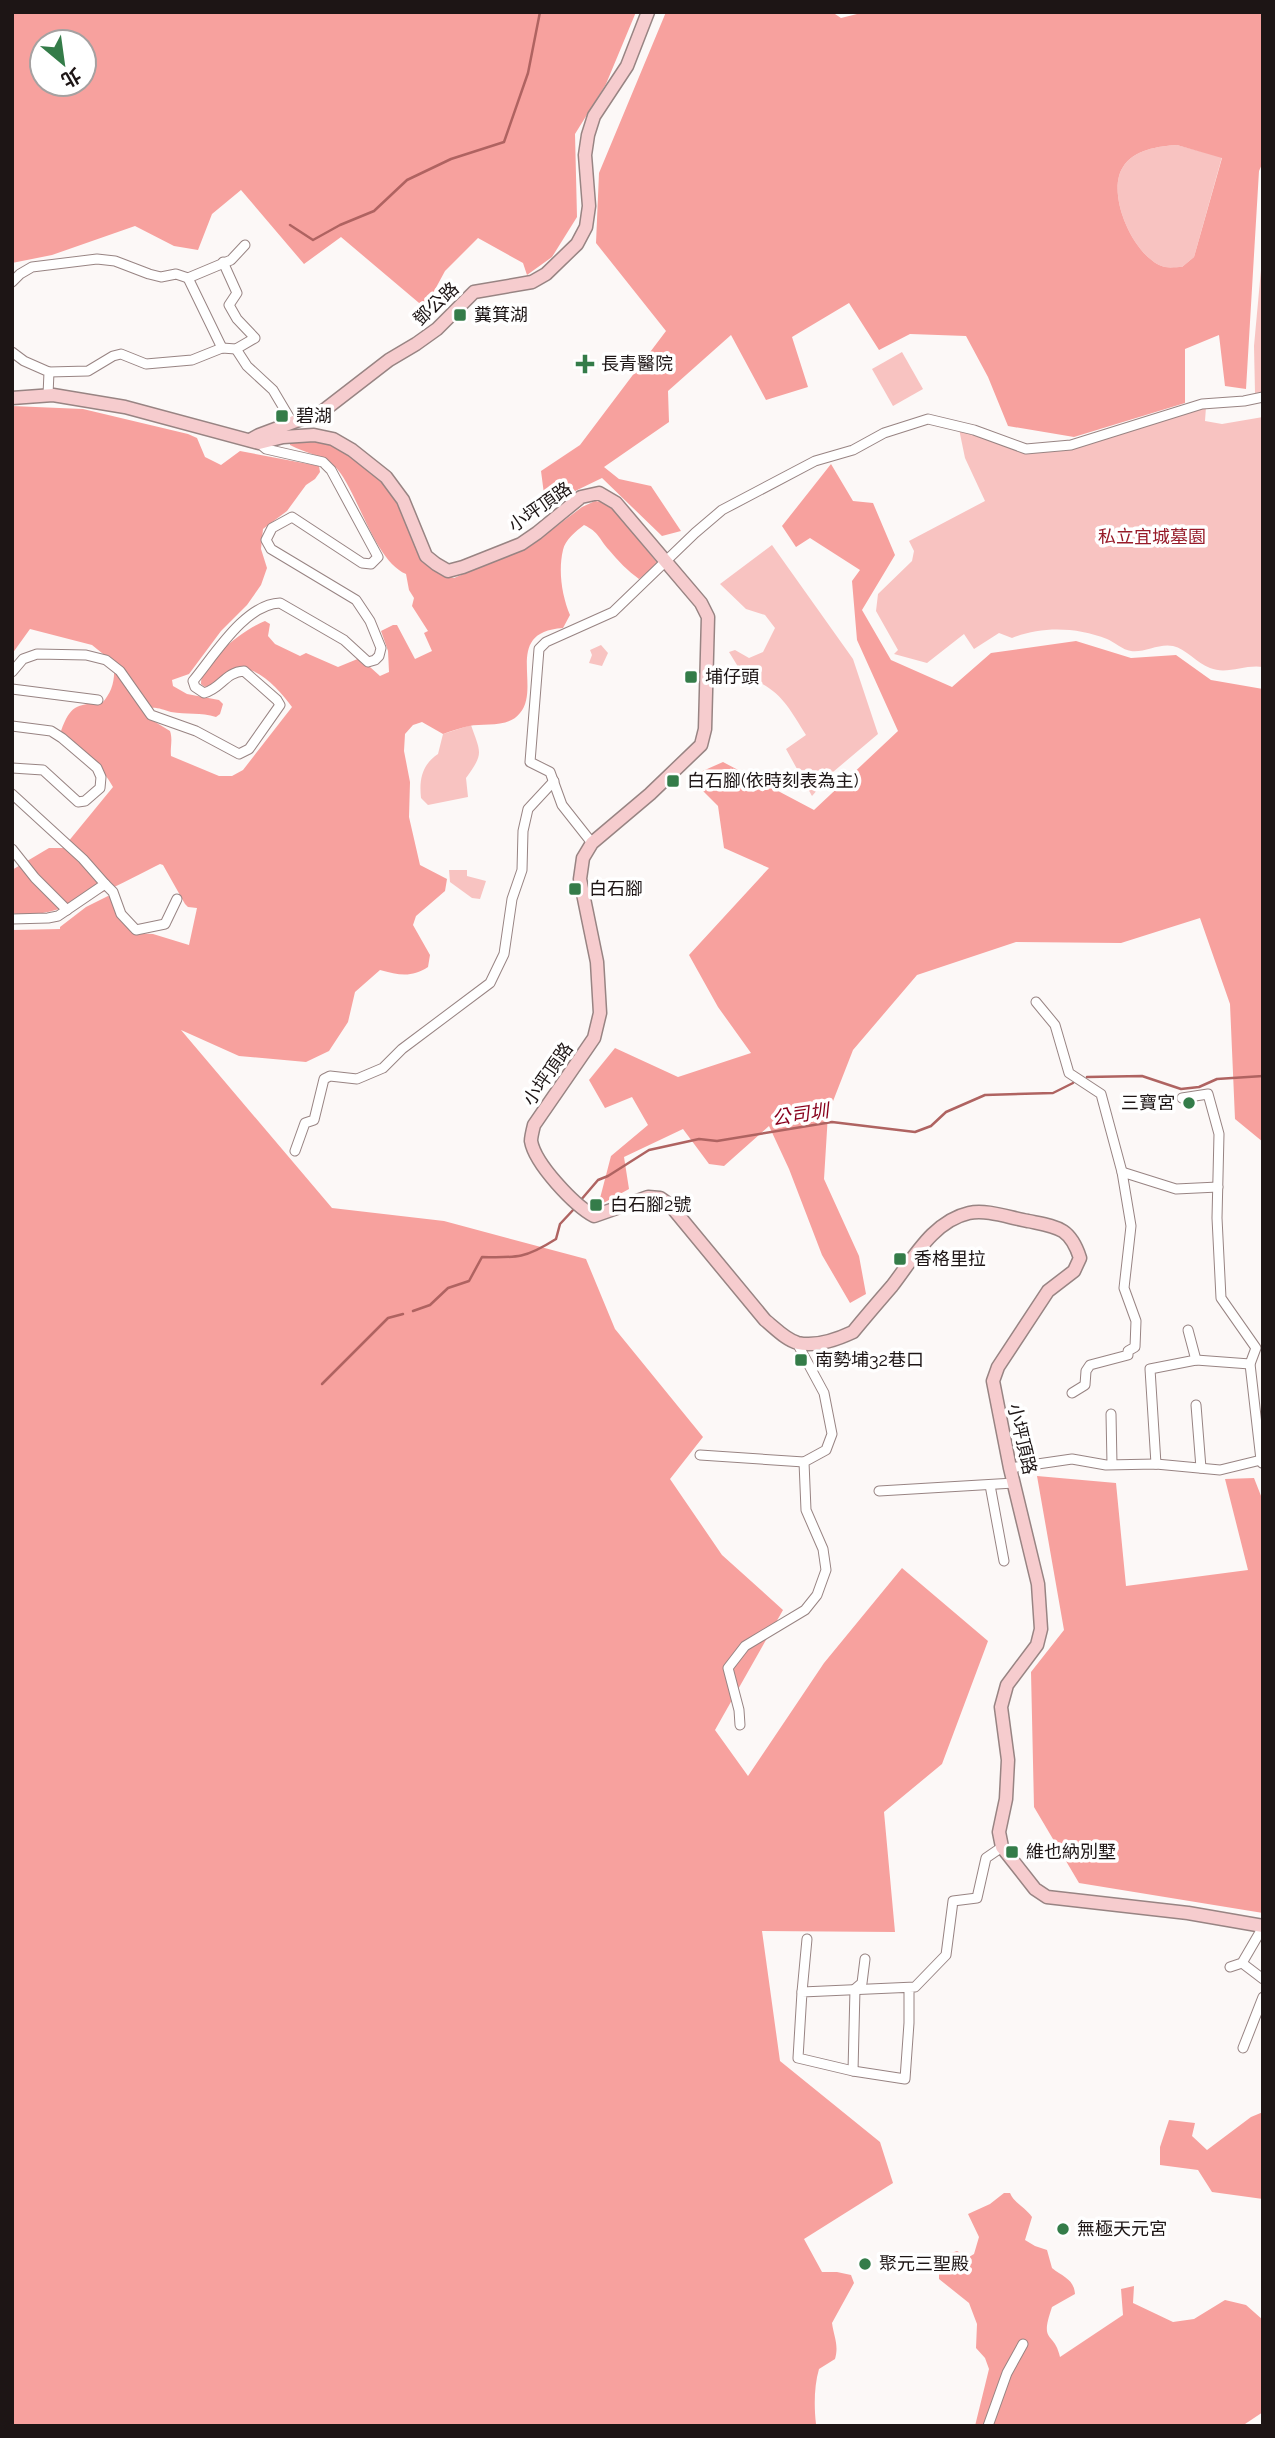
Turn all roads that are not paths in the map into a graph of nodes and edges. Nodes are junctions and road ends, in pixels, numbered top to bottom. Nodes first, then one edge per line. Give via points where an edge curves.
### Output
1 (648, 12) edge
2 (245, 245) dead end
3 (223, 262) junction
4 (188, 278) junction
5 (12, 282) edge
6 (222, 348) junction
7 (236, 349) junction
8 (12, 352) edge
9 (49, 372) junction
10 (48, 396) junction
11 (1263, 397) edge
12 (12, 398) edge
13 (292, 422) junction
14 (254, 442) junction
15 (666, 562) junction
16 (12, 672) edge
17 (12, 689) edge
18 (98, 700) dead end
19 (12, 726) edge
20 (12, 768) edge
21 (554, 781) junction
22 (12, 794) edge
23 (592, 843) junction
24 (12, 849) edge
25 (105, 884) junction
26 (177, 899) dead end
27 (67, 910) junction
28 (12, 919) edge
29 (1036, 1002) dead end
30 (1182, 1098) dead end
31 (295, 1151) dead end
32 (1122, 1172) junction
33 (1218, 1187) junction
34 (1188, 1330) dead end
35 (797, 1343) junction
36 (1196, 1360) junction
37 (1250, 1364) junction
38 (1072, 1393) dead end
39 (1196, 1405) dead end
40 (1111, 1413) dead end
41 (700, 1455) dead end
42 (804, 1462) junction
43 (1262, 1462) edge
44 (1112, 1464) junction
45 (1156, 1464) junction
46 (1010, 1468) junction
47 (1201, 1468) junction
48 (1014, 1483) junction
49 (990, 1485) junction
50 (879, 1491) dead end
51 (1004, 1561) dead end
52 (740, 1725) dead end
53 (1002, 1847) junction
54 (1263, 1927) edge
55 (807, 1939) dead end
56 (864, 1959) dead end
57 (1242, 1963) junction
58 (1230, 1967) dead end
59 (1263, 1979) edge
60 (855, 1989) junction
61 (909, 1989) junction
62 (802, 1992) junction
63 (1263, 1997) edge
64 (1243, 2048) dead end
65 (853, 2071) junction
66 (1024, 2344) dead end
67 (988, 2426) edge

1 - 13 street, 鄧公路 via 627,66 594,116 588,135 589,206 578,244 532,282 474,292 437,329 323,411
2 - 3 street
3 - 4 street
3 - 7 street via 237,293 229,305 255,338
4 - 5 street via 176,274 162,277 97,259 32,267
4 - 6 street
6 - 7 street
6 - 9 street via 192,359 146,364 121,354 88,371
7 - 13 street via 273,390
8 - 9 street
9 - 10 street
10 - 12 street, 小坪頂路
10 - 14 street, 小坪頂路 via 125,407
11 - 15 street via 1202,404 1071,445 1026,449 928,419 815,461 722,510
13 - 14 street, 鄧公路 via 259,435
14 - 15 street, 小坪頂路 via 314,435 352,450 386,477 404,500 426,556 448,571 521,544 581,497 599,493 616,503
14 - 16 street via 323,462 331,470 378,557 371,564 362,563 292,517 272,528 266,540 271,549 356,600 381,648 375,660 368,662 344,640 280,603 249,614 193,681 204,693 214,691 235,671 244,671 277,700 280,705 249,749 239,754 151,715 120,671 106,660 37,654 23,659
15 - 21 street via 613,612 539,649 530,762 550,772
15 - 23 street, 小坪頂路 via 708,617 701,745
17 - 18 street
19 - 20 street via 51,731 62,738 97,768 100,788 78,802 43,771
21 - 23 street via 562,805
21 - 31 street via 528,809 522,870 512,899 504,954 490,984 383,1068 357,1079 324,1079 314,1119 305,1123
22 - 25 street
23 - 35 street, 小坪頂路 via 583,858 580,879 597,961 600,1013 594,1038 534,1125 531,1141 556,1183 594,1216 648,1197 670,1205 765,1320
24 - 27 street
25 - 26 street via 136,930 165,924
25 - 27 street
27 - 28 street via 48,918
29 - 32 street via 1055,1025 1069,1073 1101,1094
30 - 33 street via 1208,1094 1219,1134
32 - 33 street via 1176,1189
32 - 38 street via 1131,1226 1124,1289 1136,1321 1135,1347 1128,1355 1090,1365 1085,1385
33 - 37 street via 1221,1298 1256,1348
34 - 36 street
35 - 42 street via 824,1393 832,1434 827,1450
35 - 46 street, 小坪頂路 via 838,1339 853,1332 933,1233 952,1219 987,1213 1069,1233 1080,1258 1074,1271 1048,1291 993,1381
36 - 37 street
36 - 45 street via 1150,1369
37 - 43 street
39 - 47 street
40 - 44 street
41 - 42 street
42 - 52 street via 806,1510 823,1549 826,1570 817,1595 804,1610 745,1646 728,1668
43 - 47 street via 1220,1470
44 - 45 street
44 - 46 street via 1072,1459
45 - 47 street
46 - 48 street, 小坪頂路
48 - 49 street
48 - 53 street, 小坪頂路 via 1038,1584 1041,1629 1037,1645 1007,1685 1001,1707 1008,1760 999,1832
49 - 50 street
49 - 51 street
53 - 54 street via 1035,1889 1048,1897 1188,1913
53 - 61 street via 986,1857 977,1898 953,1901 946,1955
54 - 57 street
55 - 62 street
56 - 60 street via 862,1983
57 - 58 street
57 - 59 street
60 - 61 street
60 - 62 street
60 - 65 street
61 - 65 street via 905,2079
62 - 65 street via 799,2058
63 - 64 street
66 - 67 street via 1007,2373

